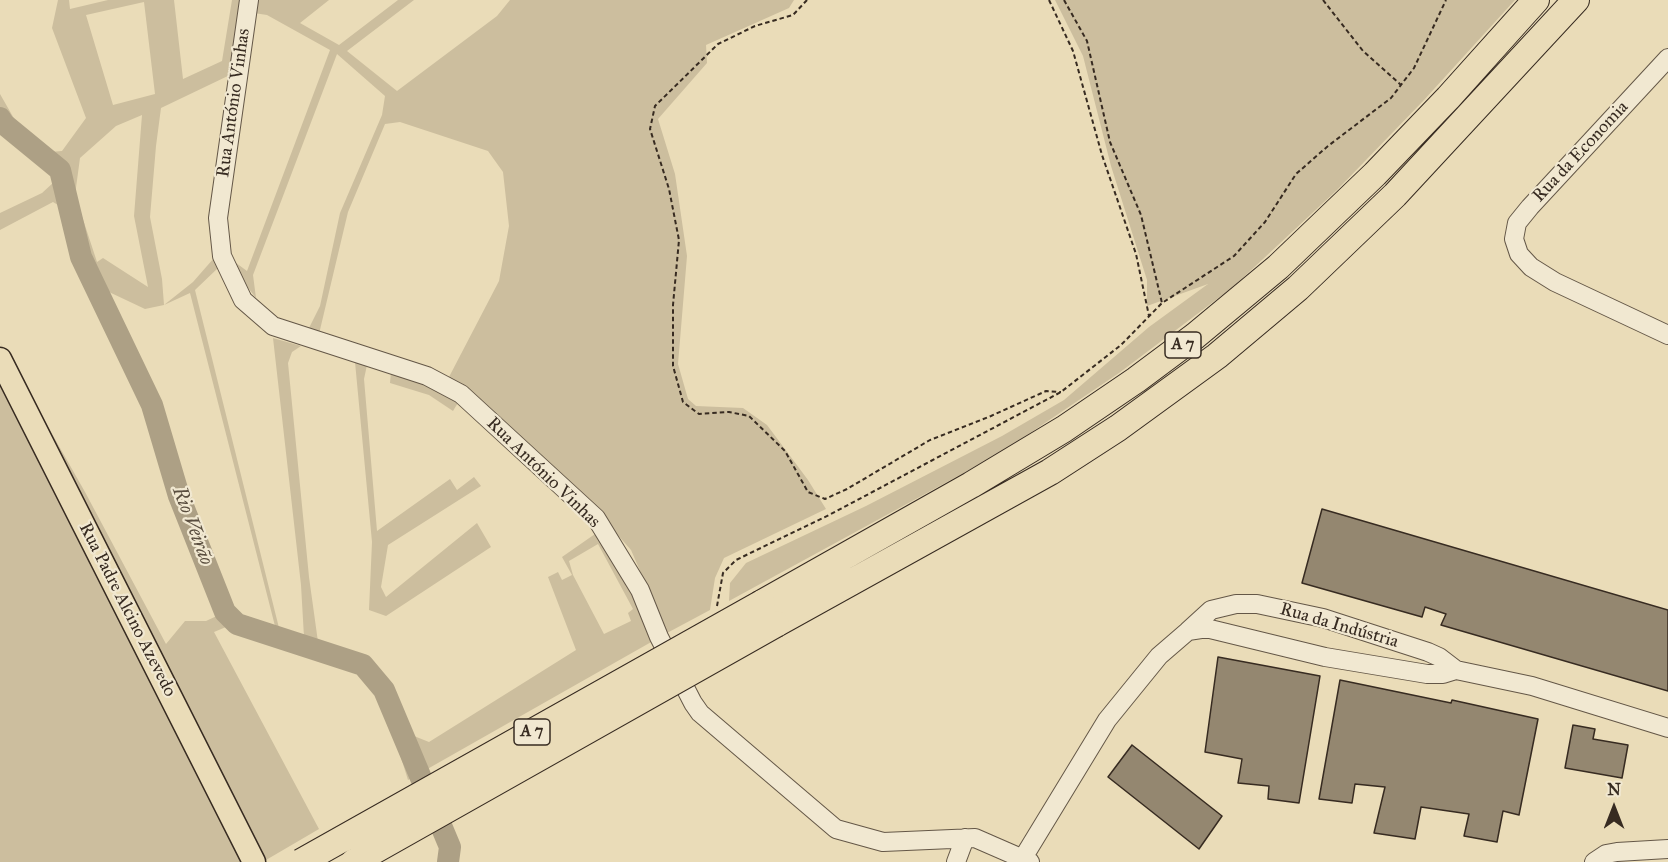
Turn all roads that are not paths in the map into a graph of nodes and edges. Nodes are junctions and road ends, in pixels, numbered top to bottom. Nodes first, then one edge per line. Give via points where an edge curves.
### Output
1 (249, 0) edge
2 (1536, 0) edge
3 (1576, 0) edge
4 (1668, 58) edge
5 (1668, 335) edge
6 (0, 359) edge
7 (1188, 632) junction
8 (1456, 670) junction
9 (1668, 728) edge
10 (965, 838) junction
11 (1668, 849) edge
12 (1026, 860) edge
13 (254, 862) edge
14 (301, 862) edge
15 (354, 862) edge
16 (956, 862) edge
17 (1594, 862) edge

1 - 10 street, Rua António Vinhas via 218,218 222,256 243,300 273,326 427,376 461,394 596,518 640,590 659,637 700,713 836,829 883,842
2 - 14 highway, A 7, bridge via 1336,213 1278,267 1136,380 971,485
3 - 15 highway, A 7, bridge via 1395,195 1298,288 1217,356 1127,422 1050,472
4 - 5 street, Rua da Economia via 1517,223 1514,239 1519,254 1531,267 1555,282
6 - 13 main road, Rua Padre Alcino Azevedo
7 - 8 street, Rua da Indústria via 1210,628 1325,657 1427,674
7 - 8 street, Rua da Indústria via 1212,610 1257,604 1323,618 1428,652
7 - 12 street, Rua da Indústria via 1159,656 1107,720
8 - 9 street, Rua da Indústria via 1532,686
10 - 12 street, Rua António Vinhas via 975,838
10 - 16 street
11 - 17 street via 1617,852

